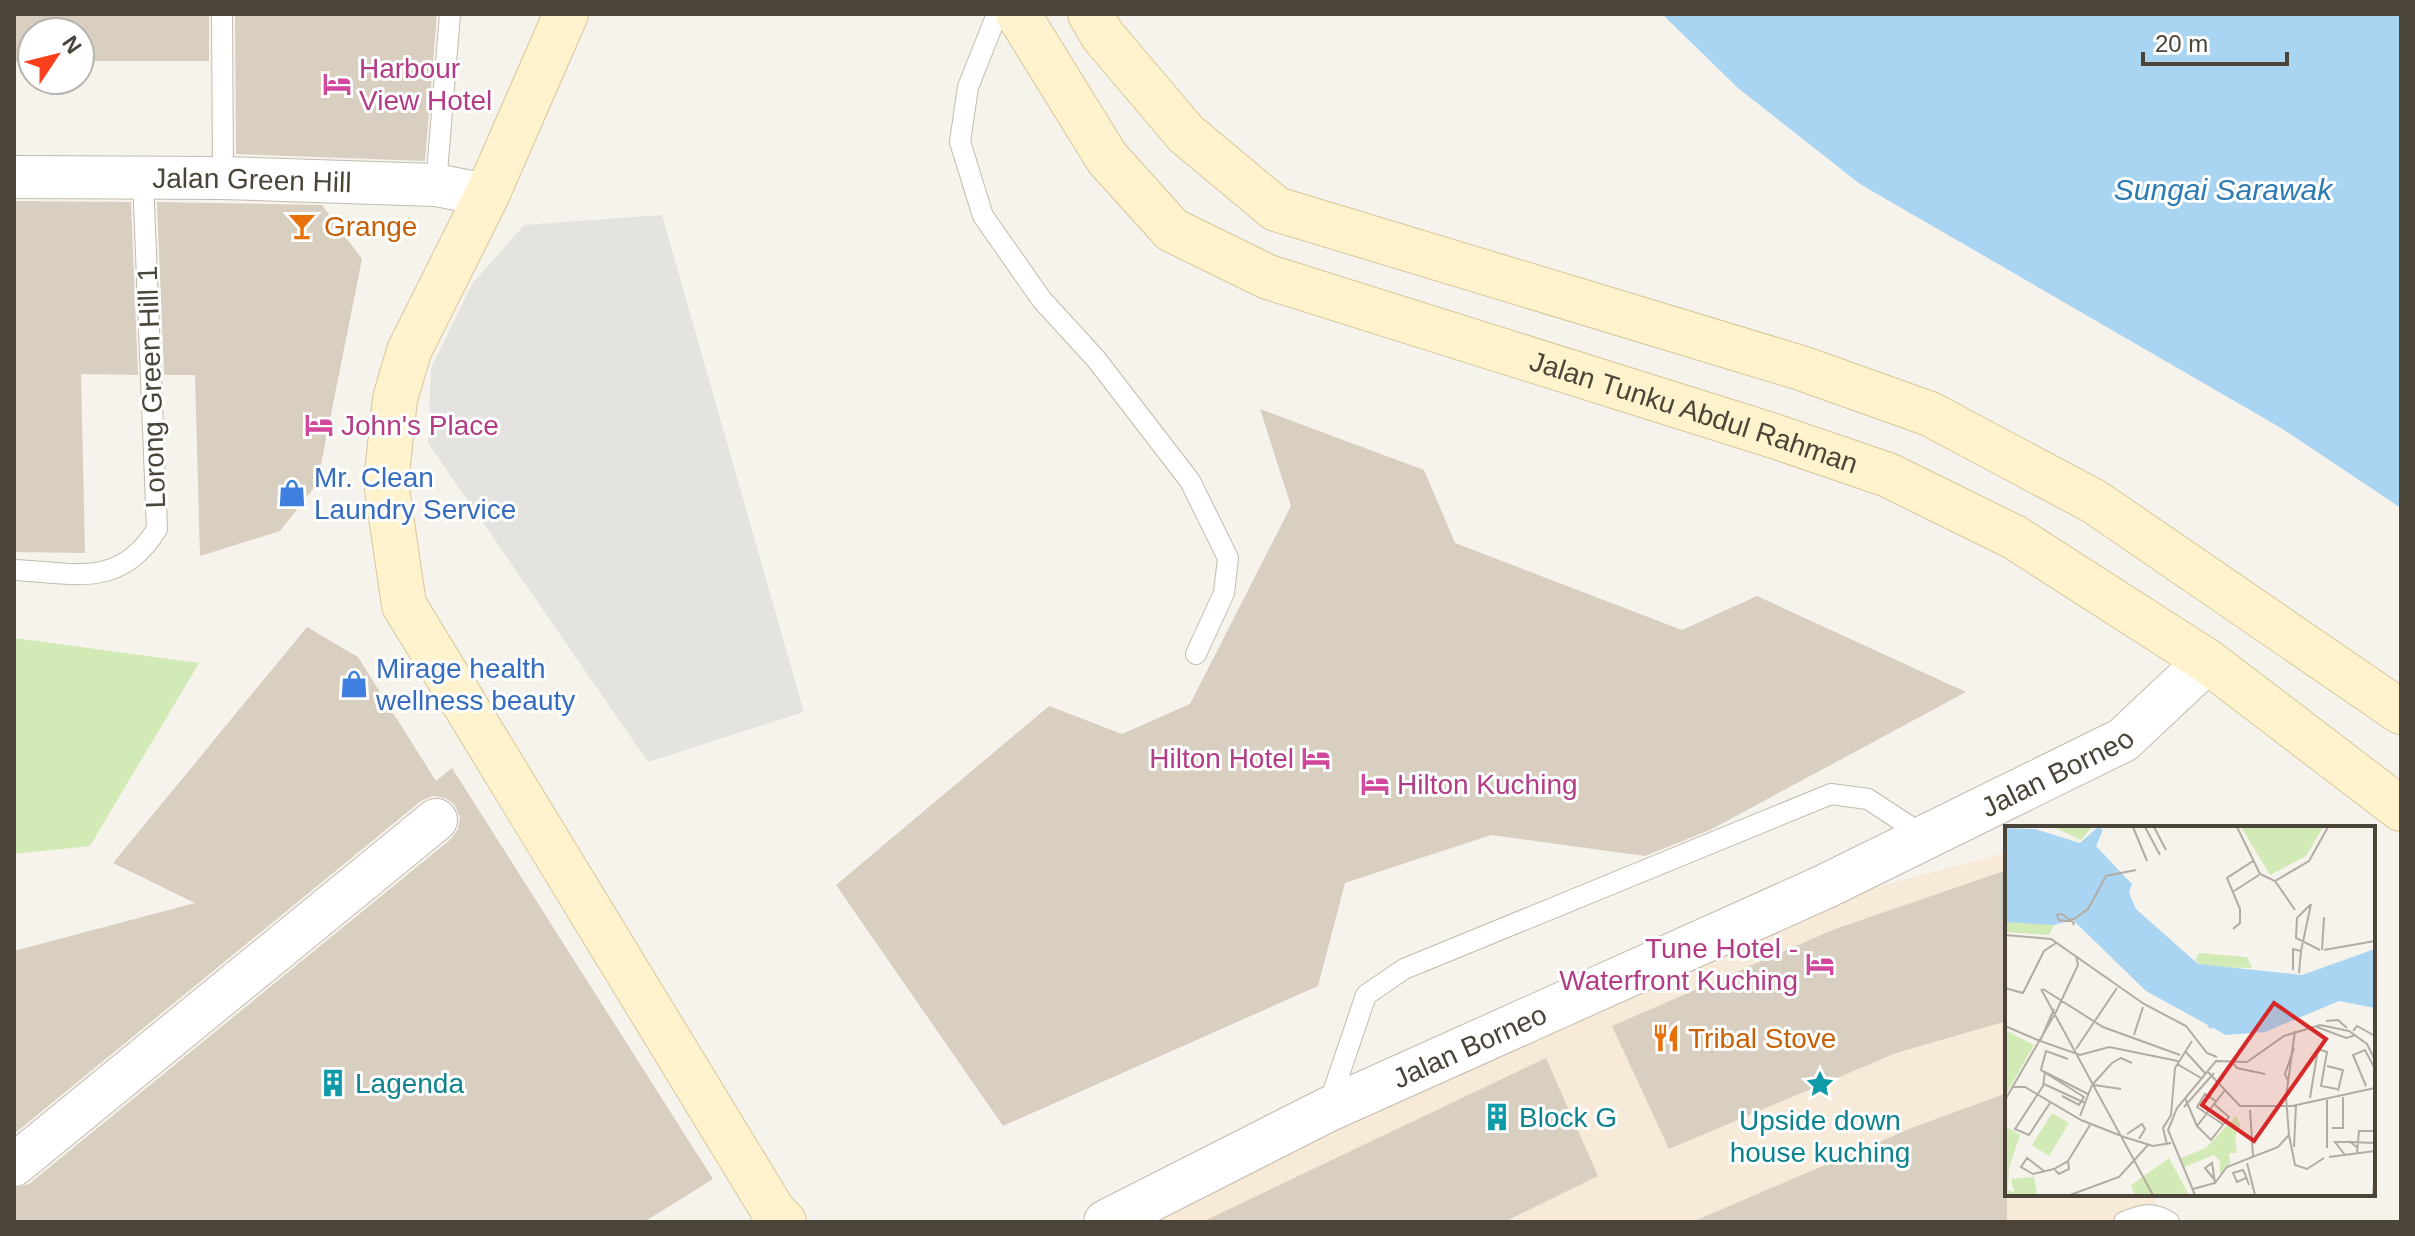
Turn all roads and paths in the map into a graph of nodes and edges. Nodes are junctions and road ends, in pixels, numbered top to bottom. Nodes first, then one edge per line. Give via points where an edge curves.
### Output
1 (222, 14) edge
2 (450, 14) edge
3 (566, 14) edge
4 (997, 14) edge
5 (1018, 14) edge
6 (1090, 14) edge
7 (14, 177) edge
8 (223, 178) junction
9 (143, 179) junction
10 (436, 185) junction
11 (487, 195) junction
12 (14, 570) edge
13 (1196, 654) dead end
14 (2207, 661) junction
15 (2401, 712) edge
16 (2401, 809) edge
17 (436, 820) dead end
18 (1926, 837) junction
19 (1327, 1110) junction
20 (14, 1165) edge
21 (784, 1222) edge
22 (1106, 1222) edge
23 (2124, 1222) edge
24 (2169, 1222) edge

1 - 8 lane
2 - 10 lane
3 - 11 main road
4 - 13 lane via 968,87 960,142 983,216 1042,300 1096,359 1190,481 1228,558 1224,593
5 - 14 main road, Jalan Tunku Abdul Rahman via 1107,158 1172,230 1268,277 1888,475 2014,537
6 - 15 main road via 1186,134 1276,209 1801,368 1930,414 2095,502
7 - 9 street, Jalan Green Hill
8 - 9 street, Jalan Green Hill
8 - 10 street, Jalan Green Hill
9 - 12 lane, Lorong Green Hill 1 via 157,529 144,549 99,574
10 - 11 street, Jalan Green Hill
11 - 21 main road via 409,351 395,399 386,482 404,605
14 - 16 main road, Jalan Tunku Abdul Rahman
14 - 18 street, Jalan Borneo via 2123,740
17 - 20 street
18 - 19 street, Jalan Borneo
18 - 19 lane via 1868,799 1831,794 1404,969 1366,995
19 - 22 street, Jalan Borneo
23 - 24 lane via 2142,1214

